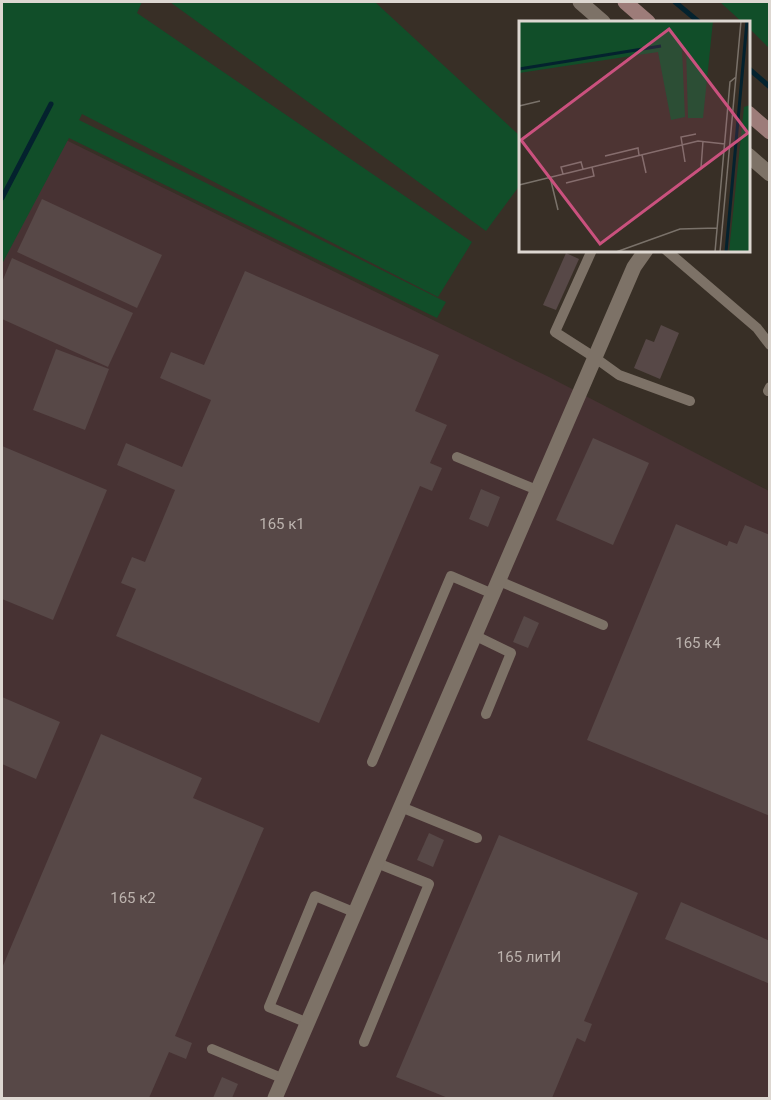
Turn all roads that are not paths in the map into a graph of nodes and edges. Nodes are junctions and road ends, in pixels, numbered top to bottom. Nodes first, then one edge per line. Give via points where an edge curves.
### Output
1 (580, 2) edge
2 (625, 2) edge
3 (602, 21) edge
4 (647, 21) edge
5 (750, 115) edge
6 (770, 132) edge
7 (750, 158) edge
8 (770, 174) edge
9 (591, 252) edge
10 (645, 252) edge
11 (668, 252) edge
12 (770, 345) edge
13 (594, 357) junction
14 (690, 401) dead end
15 (457, 457) dead end
16 (537, 490) junction
17 (496, 587) junction
18 (603, 625) dead end
19 (476, 636) junction
20 (486, 714) dead end
21 (372, 762) dead end
22 (401, 807) junction
23 (477, 838) dead end
24 (377, 863) junction
25 (356, 912) junction
26 (308, 1023) junction
27 (364, 1042) dead end
28 (212, 1049) dead end
29 (284, 1079) junction
30 (277, 1098) edge

1 - 3 street
2 - 4 main road
5 - 6 main road
7 - 8 street
9 - 13 lane via 555,332
10 - 13 street via 634,267
11 - 12 lane via 757,328
13 - 14 lane via 619,375
13 - 16 street
15 - 16 lane
16 - 17 street
17 - 18 lane
17 - 19 street
17 - 21 lane via 451,576
19 - 20 lane via 511,652
19 - 22 street
22 - 23 lane
22 - 24 street
24 - 25 street
24 - 27 lane via 429,885
25 - 26 street
25 - 26 lane via 315,896 269,1006
26 - 29 street
28 - 29 lane
29 - 30 street

